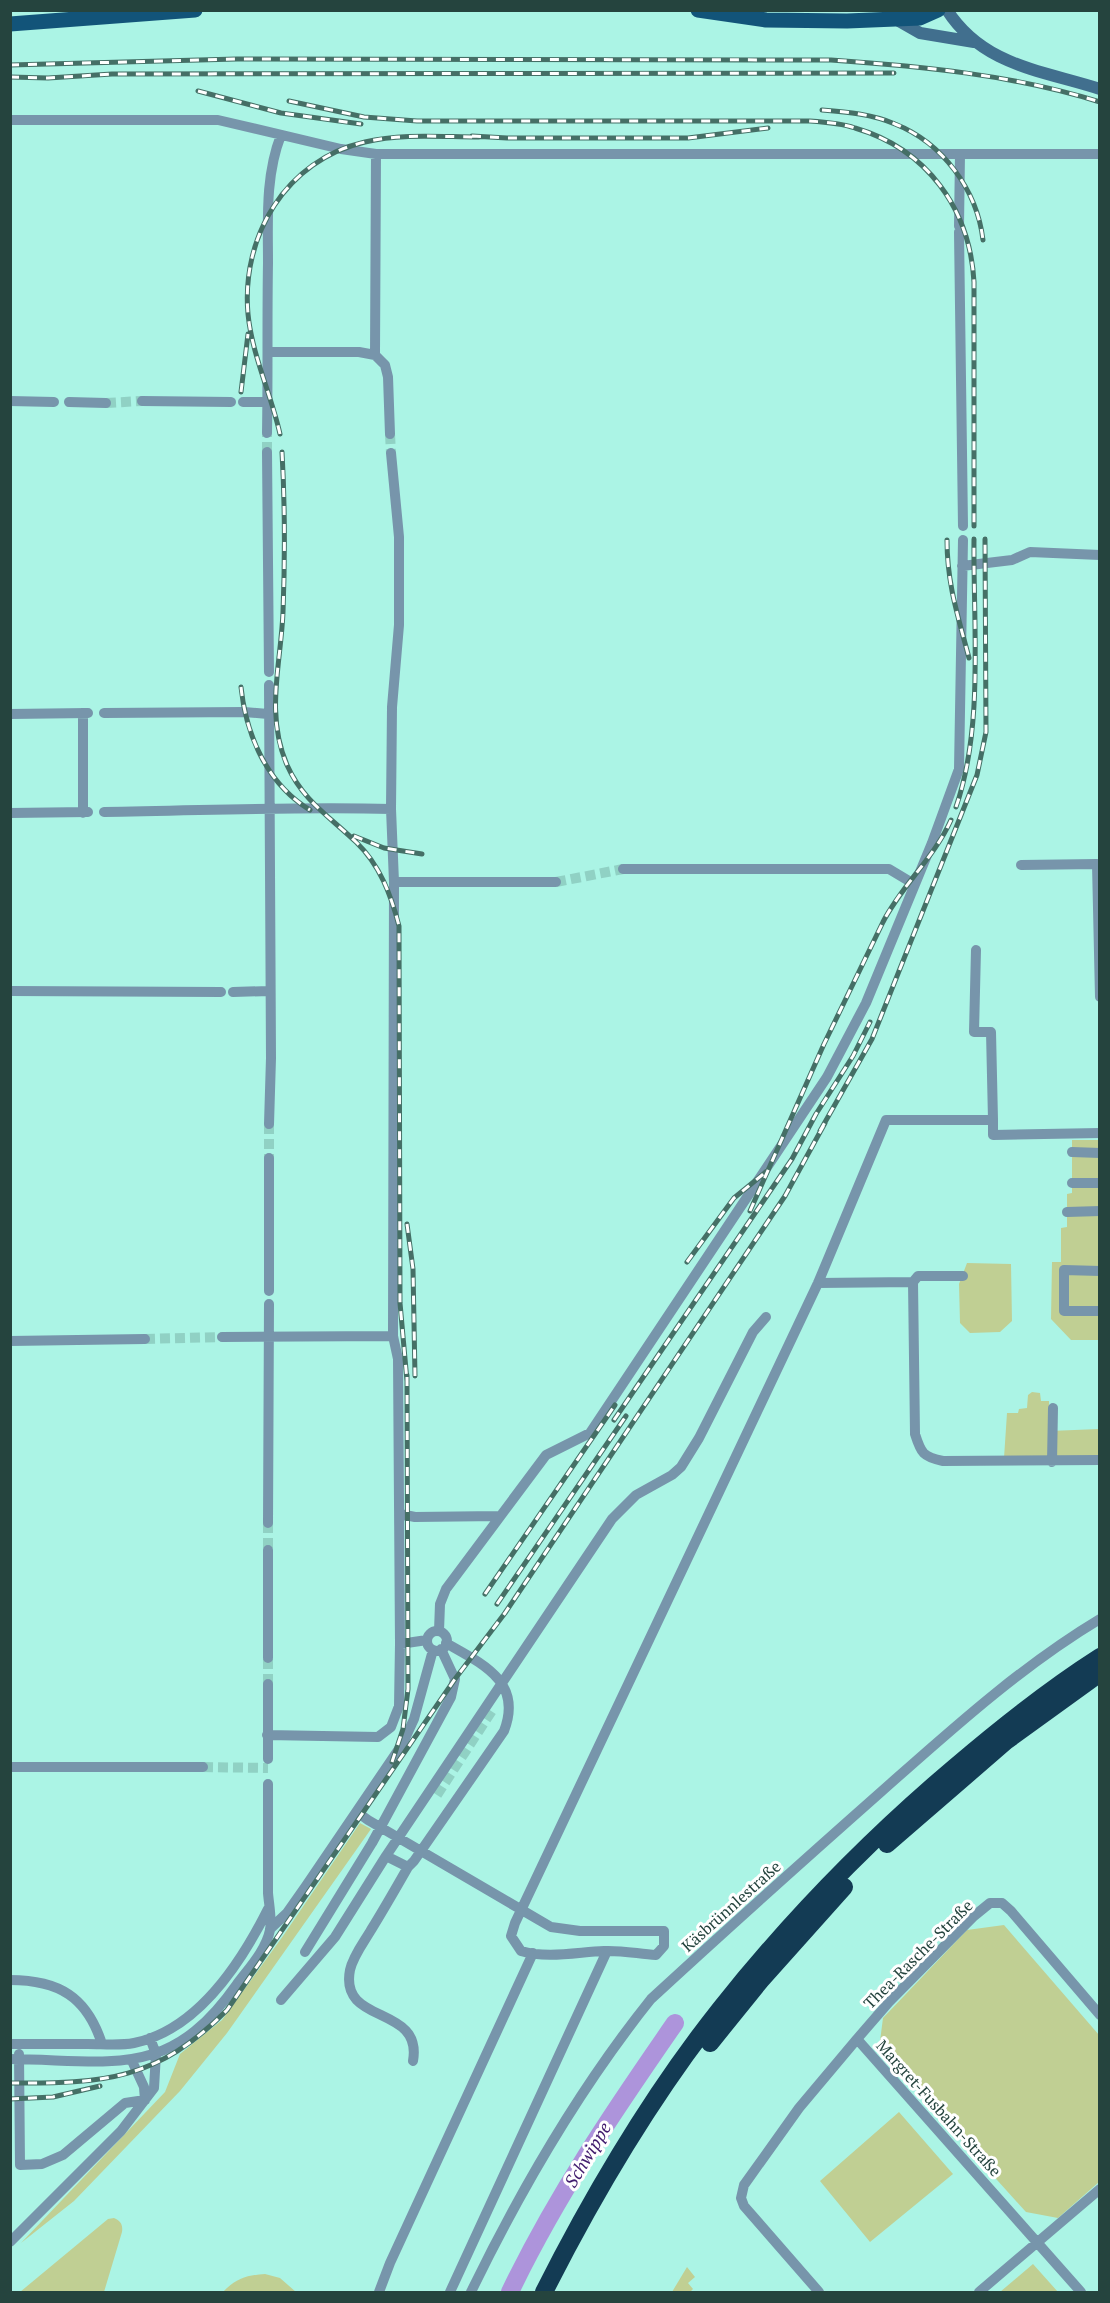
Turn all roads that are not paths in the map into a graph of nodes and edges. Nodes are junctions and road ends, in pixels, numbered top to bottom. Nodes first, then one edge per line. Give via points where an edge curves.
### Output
1 (195, 10) edge
2 (698, 10) edge
3 (938, 10) edge
4 (948, 10) edge
5 (92, 14) edge
6 (899, 21) junction
7 (10, 24) edge
8 (974, 42) junction
9 (1100, 88) edge
10 (10, 120) edge
11 (280, 135) junction
12 (376, 154) junction
13 (960, 154) junction
14 (1100, 154) edge
15 (268, 352) junction
16 (375, 355) junction
17 (10, 401) edge
18 (142, 401) tunnel mouth
19 (54, 402) dead end
20 (69, 402) dead end
21 (231, 402) dead end
22 (243, 402) dead end
23 (268, 402) junction
24 (106, 403) tunnel mouth
25 (267, 433) tunnel mouth
26 (390, 434) tunnel mouth
27 (267, 452) tunnel mouth
28 (391, 453) tunnel mouth
29 (963, 526) dead end
30 (963, 540) dead end
31 (1100, 555) edge
32 (962, 566) junction
33 (269, 672) dead end
34 (268, 685) dead end
35 (104, 713) dead end
36 (10, 714) edge
37 (268, 714) junction
38 (391, 809) junction
39 (268, 810) junction
40 (104, 812) dead end
41 (10, 813) edge
42 (1022, 865) dead end
43 (623, 869) tunnel mouth
44 (394, 882) junction
45 (556, 882) tunnel mouth
46 (914, 884) junction
47 (976, 950) dead end
48 (10, 991) edge
49 (269, 991) junction
50 (1100, 997) edge
51 (993, 1120) junction
52 (269, 1124) tunnel mouth
53 (1100, 1133) edge
54 (1072, 1152) dead end
55 (1100, 1153) edge
56 (269, 1158) tunnel mouth
57 (1072, 1183) dead end
58 (1100, 1183) edge
59 (1100, 1211) edge
60 (1066, 1212) dead end
61 (1100, 1271) edge
62 (963, 1276) dead end
63 (913, 1282) junction
64 (818, 1283) junction
65 (269, 1291) dead end
66 (269, 1304) dead end
67 (1100, 1311) edge
68 (766, 1317) dead end
69 (268, 1335) junction
70 (393, 1336) junction
71 (222, 1337) tunnel mouth
72 (145, 1339) tunnel mouth
73 (10, 1341) edge
74 (1053, 1408) dead end
75 (1100, 1460) edge
76 (1052, 1462) junction
77 (400, 1514) junction
78 (499, 1516) junction
79 (268, 1523) tunnel mouth
80 (268, 1550) tunnel mouth
81 (1100, 1619) edge
82 (439, 1631) junction
83 (427, 1640) junction
84 (400, 1644) junction
85 (440, 1648) junction
86 (1100, 1657) edge
87 (268, 1659) tunnel mouth
88 (1100, 1673) edge
89 (1100, 1681) edge
90 (268, 1684) tunnel mouth
91 (1039, 1716) junction
92 (267, 1735) junction
93 (268, 1759) dead end
94 (10, 1767) edge
95 (203, 1767) tunnel mouth
96 (268, 1784) dead end
97 (437, 1795) tunnel mouth
98 (357, 1812) junction
99 (407, 1826) junction
100 (386, 1856) junction
101 (408, 1866) junction
102 (268, 1909) junction
103 (270, 1929) junction
104 (607, 1950) junction
105 (305, 1952) dead end
106 (533, 1953) junction
107 (10, 1980) edge
108 (281, 2000) dead end
109 (1100, 2015) edge
110 (150, 2038) junction
111 (857, 2038) junction
112 (15, 2044) edge
113 (102, 2044) junction
114 (156, 2054) junction
115 (15, 2059) edge
116 (132, 2061) junction
117 (413, 2061) dead end
118 (145, 2100) junction
119 (1100, 2188) edge
120 (10, 2242) edge
121 (1036, 2242) junction
122 (380, 2292) edge
123 (450, 2292) edge
124 (471, 2292) edge
125 (544, 2292) edge
126 (556, 2292) edge
127 (819, 2292) edge
128 (979, 2292) edge
129 (1081, 2292) edge

1 - 5 main road
2 - 6 main road via 777,20
3 - 6 main road
4 - 8 main road
5 - 7 main road
6 - 8 main road via 921,33
8 - 9 main road via 990,54
10 - 11 street via 218,120
11 - 12 street
11 - 15 street via 270,172
12 - 13 street
12 - 16 street
13 - 14 street
13 - 29 street
15 - 16 street
15 - 23 street
16 - 26 street via 388,377
17 - 19 street
18 - 21 street
20 - 24 street
22 - 23 street
23 - 25 street
27 - 33 street
28 - 38 street via 399,548
30 - 32 street
31 - 32 street via 1030,552 1012,560
32 - 46 street via 959,769
34 - 37 street
35 - 37 street
36 - 41 street via 86,713 86,812
37 - 39 street
38 - 39 street
38 - 44 street
39 - 40 street
39 - 49 street
42 - 50 street via 1097,864
43 - 46 street via 889,869
44 - 45 street
44 - 70 street
46 - 78 street via 866,1003 827,1077 590,1432 546,1455
47 - 51 street via 974,1032 991,1032
48 - 49 street
49 - 52 street
51 - 53 street via 993,1135
51 - 64 street via 885,1120
54 - 55 street
56 - 65 street
57 - 58 street
59 - 60 street
61 - 67 street via 1064,1270 1064,1311
62 - 63 street via 918,1276
63 - 64 street
63 - 76 street via 915,1434 920,1451 943,1461
64 - 106 street via 515,1923 512,1936 521,1951
66 - 69 street
68 - 99 street via 753,1332 681,1467 626,1503 612,1519
69 - 70 street
69 - 71 street
69 - 79 street
70 - 77 street via 398,1359
72 - 73 street
74 - 76 street
75 - 76 street
77 - 78 street
77 - 84 street
78 - 82 street via 446,1589 440,1604
80 - 87 street
81 - 124 street, Käsbrünnlestraße via 1059,1643 947,1733 651,1999 616,2042 568,2114
82 - 83 street via 432,1632
82 - 85 street via 444,1635
83 - 84 street
83 - 85 street via 428,1646
84 - 92 street via 399,1707 391,1727 378,1737
85 - 98 street via 406,1735
85 - 101 street via 495,1673 508,1698 510,1715 504,1731
85 - 105 street via 455,1679 451,1697 372,1842
86 - 125 highway via 1027,1707 924,1792 808,1907 756,1966 645,2114
88 - 91 highway
89 - 91 highway
90 - 92 street
91 - 126 highway via 893,1839 760,1981 694,2064 648,2133
92 - 93 street
94 - 95 street
96 - 102 street
97 - 99 street
98 - 103 street via 287,1913
98 - 104 street via 551,1928 664,1931 664,1946 656,1955
99 - 100 street
100 - 101 street
100 - 108 street via 335,1937
101 - 117 street via 350,1971 351,1989 358,2003 406,2028 415,2049
102 - 103 street
102 - 110 street via 238,1959 203,2004 184,2020
103 - 114 street via 261,1952 222,2006 189,2036
104 - 106 street
104 - 123 street
106 - 122 street
107 - 113 street via 42,1982 82,2004 96,2025
109 - 111 street, Thea-Rasche-Straße via 1011,1911 996,1902 974,1916
110 - 113 street
110 - 114 street
111 - 121 street, Margret-Fusbahn-Straße
111 - 127 street, Margret-Fusbahn-Straße via 799,2108 744,2185 741,2198
112 - 113 street
112 - 115 street
114 - 116 street
114 - 118 street via 154,2088
115 - 116 street
115 - 118 street via 20,2165 42,2164 63,2155 125,2103
116 - 118 street via 144,2087
118 - 120 street via 121,2131
119 - 121 street
121 - 128 street
121 - 129 street, Margret-Fusbahn-Straße

